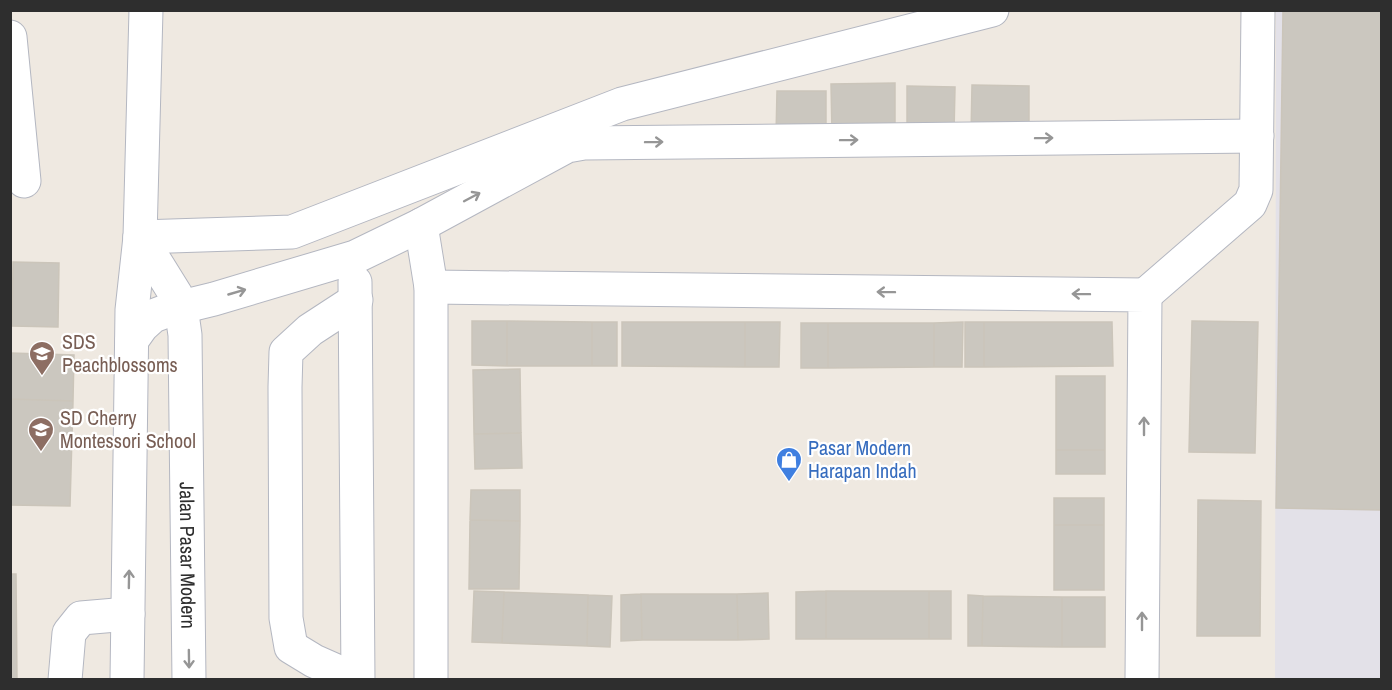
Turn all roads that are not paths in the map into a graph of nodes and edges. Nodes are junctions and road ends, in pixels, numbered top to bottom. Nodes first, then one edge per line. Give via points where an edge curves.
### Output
1 (146, 10) edge
2 (992, 10) edge
3 (1258, 10) edge
4 (10, 37) edge
5 (1257, 136) junction
6 (24, 181) dead end
7 (421, 225) junction
8 (140, 237) junction
9 (355, 257) junction
10 (431, 287) junction
11 (1144, 295) junction
12 (356, 300) junction
13 (181, 307) junction
14 (132, 348) junction
15 (186, 358) junction
16 (128, 614) junction
17 (65, 680) edge
18 (127, 680) edge
19 (189, 680) edge
20 (358, 680) edge
21 (431, 680) edge
22 (1142, 680) edge

1 - 8 street
2 - 8 street via 622,104 292,232
3 - 5 street
4 - 6 street
7 -> 5 street via 567,146 584,143
5 - 11 street via 1256,190 1250,204
7 - 9 street
7 - 10 street
8 - 13 street, Jalan Pasar Modern
8 - 14 street via 133,284
9 - 12 street
13 -> 9 street
11 -> 10 street
10 - 21 street
22 -> 11 street
12 - 20 street
12 - 20 street via 310,330 286,352 286,618 291,647
13 - 14 street via 153,316 142,327
13 - 15 street, Jalan Pasar Modern
14 - 15 street via 150,339 168,339
16 -> 14 street
15 -> 19 street, Jalan Pasar Modern
16 - 17 street via 81,618 69,633
16 - 18 street

